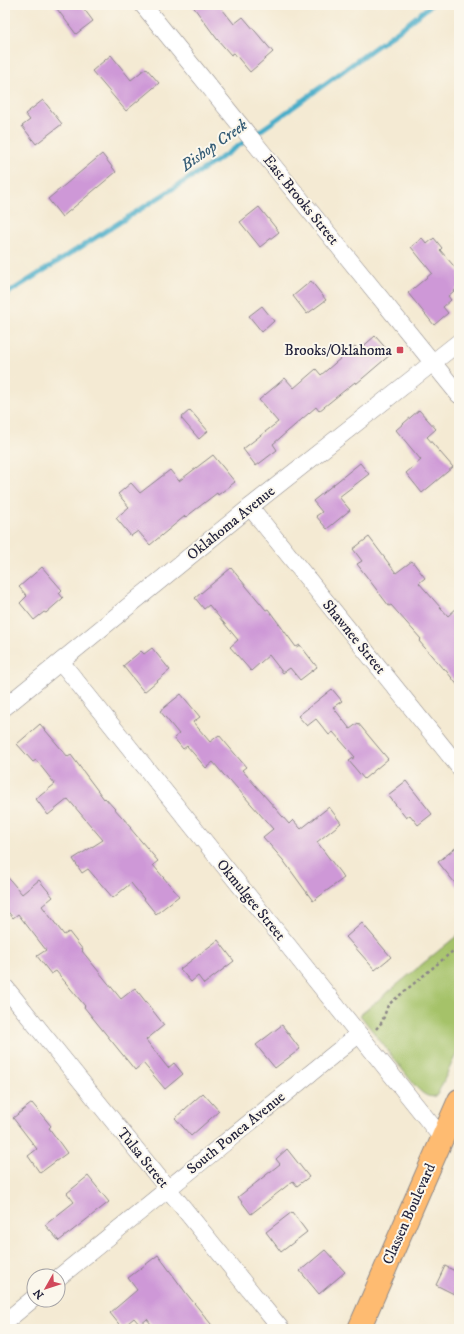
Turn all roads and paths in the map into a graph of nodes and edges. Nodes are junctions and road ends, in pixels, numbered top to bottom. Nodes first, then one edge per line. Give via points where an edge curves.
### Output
1 (143, 5) edge
2 (459, 342) edge
3 (433, 362) junction
4 (459, 395) edge
5 (250, 507) junction
6 (61, 662) junction
7 (5, 707) edge
8 (459, 767) edge
9 (459, 946) edge
10 (5, 987) edge
11 (361, 1037) junction
12 (459, 1100) edge
13 (442, 1138) junction
14 (168, 1189) junction
15 (66, 1272) edge
16 (26, 1305) edge
17 (5, 1322) edge
18 (281, 1329) edge
19 (359, 1329) edge

1 - 3 street, East Brooks Street
2 - 3 street, Oklahoma Avenue
3 - 4 street, East Brooks Street
3 - 5 street, Oklahoma Avenue
5 - 6 street, Oklahoma Avenue
5 - 8 street, Shawnee Street
6 - 7 street, Oklahoma Avenue
6 - 11 street, Okmulgee Street
9 - 11 path via 388,1005 380,1025
10 - 14 street, Tulsa Street
11 - 13 street, Okmulgee Street
11 - 14 street, South Ponca Avenue
12 - 13 main road, Classen Boulevard
13 - 19 main road, Classen Boulevard
14 - 15 street, South Ponca Avenue
14 - 18 street, Tulsa Street
16 - 17 street

